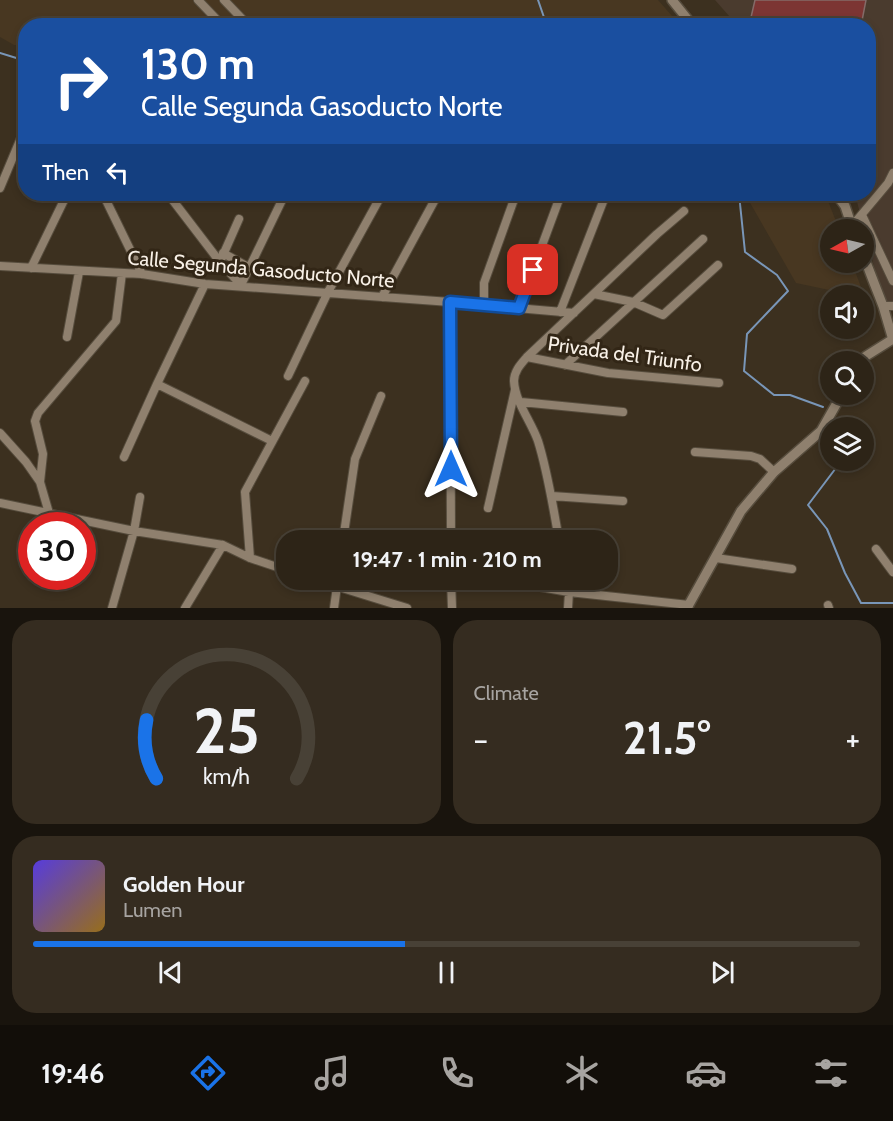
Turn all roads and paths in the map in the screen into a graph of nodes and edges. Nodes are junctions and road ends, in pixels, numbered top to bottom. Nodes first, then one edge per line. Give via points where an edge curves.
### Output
1 (198, 0) edge
2 (224, 0) edge
3 (672, 0) edge
4 (215, 18) edge
5 (241, 18) edge
6 (687, 18) edge
7 (18, 145) edge
8 (893, 173) edge
9 (0, 188) edge
10 (876, 198) edge
11 (64, 201) edge
12 (109, 201) edge
13 (173, 201) edge
14 (282, 201) edge
15 (378, 201) edge
16 (434, 201) edge
17 (514, 201) edge
18 (558, 201) edge
19 (603, 201) edge
20 (841, 201) edge
21 (873, 201) edge
22 (684, 211) dead end
23 (862, 215) junction
24 (240, 219) dead end
25 (850, 219) edge
26 (859, 219) edge
27 (703, 238) dead end
28 (223, 253) junction
29 (220, 262) junction
30 (718, 265) dead end
31 (0, 266) edge
32 (31, 268) junction
33 (249, 268) junction
34 (79, 272) junction
35 (122, 273) junction
36 (872, 273) edge
37 (142, 274) junction
38 (893, 281) edge
39 (205, 284) junction
40 (241, 285) junction
41 (328, 292) junction
42 (594, 294) junction
43 (382, 297) junction
44 (450, 302) junction
45 (633, 302) junction
46 (484, 306) junction
47 (888, 306) edge
48 (519, 308) junction
49 (560, 312) junction
50 (574, 314) junction
51 (67, 337) dead end
52 (893, 340) edge
53 (874, 351) edge
54 (527, 357) junction
55 (565, 365) junction
56 (288, 376) dead end
57 (305, 381) dead end
58 (718, 383) dead end
59 (156, 384) junction
60 (515, 389) junction
61 (381, 396) dead end
62 (520, 402) junction
63 (835, 405) edge
64 (623, 412) dead end
65 (0, 433) edge
66 (272, 441) junction
67 (695, 452) dead end
68 (124, 457) dead end
69 (774, 472) junction
70 (40, 482) junction
71 (552, 496) junction
72 (140, 497) dead end
73 (623, 501) dead end
74 (0, 503) edge
75 (488, 508) dead end
76 (44, 512) edge
77 (49, 512) edge
78 (96, 523) edge
79 (345, 530) edge
80 (451, 530) edge
81 (557, 530) edge
82 (134, 531) junction
83 (223, 545) junction
84 (876, 549) dead end
85 (250, 558) junction
86 (716, 558) junction
87 (276, 567) edge
88 (792, 569) dead end
89 (893, 572) edge
90 (336, 590) edge
91 (357, 590) edge
92 (451, 590) edge
93 (558, 590) edge
94 (569, 592) junction
95 (688, 606) edge
96 (112, 608) edge
97 (185, 608) edge
98 (334, 608) edge
99 (407, 608) edge
100 (452, 608) edge
101 (568, 608) edge

1 - 4 street
2 - 5 street
3 - 6 street
7 - 9 street
8 - 10 street
11 - 32 street
12 - 37 street
13 - 29 street
14 - 33 street
15 - 41 street
16 - 43 street
17 - 46 street via 484,284
18 - 48 street
19 - 49 street
20 - 25 street
21 - 23 street
22 - 42 street
23 - 26 street
23 - 38 street
24 - 28 street
27 - 45 street
28 - 29 street
28 - 33 street
29 - 40 street
30 - 45 street via 663,315
31 - 32 street, Calle Segunda Gasoducto Norte
32 - 34 street, Calle Segunda Gasoducto Norte
33 - 40 street
34 - 35 street, Calle Segunda Gasoducto Norte
34 - 51 street
35 - 37 street, Calle Segunda Gasoducto Norte
35 - 70 street via 116,321 38,413 35,421 43,454
36 - 47 street
37 - 39 street, Calle Segunda Gasoducto Norte
39 - 40 street, Calle Segunda Gasoducto Norte
39 - 59 street
40 - 41 street, Calle Segunda Gasoducto Norte
41 - 43 street, Calle Segunda Gasoducto Norte
41 - 56 street
42 - 45 street
42 - 50 street
43 - 44 street, Calle Segunda Gasoducto Norte
44 - 46 street, Calle Segunda Gasoducto Norte
44 - 80 street
45 - 55 street
46 - 48 street, Calle Segunda Gasoducto Norte
47 - 52 street
48 - 49 street, Calle Segunda Gasoducto Norte
49 - 50 street, Calle Segunda Gasoducto Norte
50 - 54 street
52 - 53 street
54 - 55 street, Privada del Triunfo
54 - 60 street via 514,375
55 - 58 street, Privada del Triunfo
57 - 66 street
59 - 66 street
59 - 68 street
60 - 62 street
60 - 75 street
61 - 79 street via 356,459
62 - 64 street
62 - 71 street via 537,439
63 - 69 street via 820,431
65 - 70 street
66 - 85 street via 245,492
67 - 69 street via 751,456
69 - 86 street via 741,511
70 - 77 street
71 - 73 street
71 - 81 street
72 - 82 street
74 - 76 street
78 - 82 street
82 - 83 street
82 - 96 street
83 - 85 street
83 - 97 street
84 - 89 street
85 - 87 street
86 - 88 street
86 - 95 street
90 - 98 street
91 - 99 street
92 - 100 street
93 - 94 street
94 - 95 street
94 - 101 street

